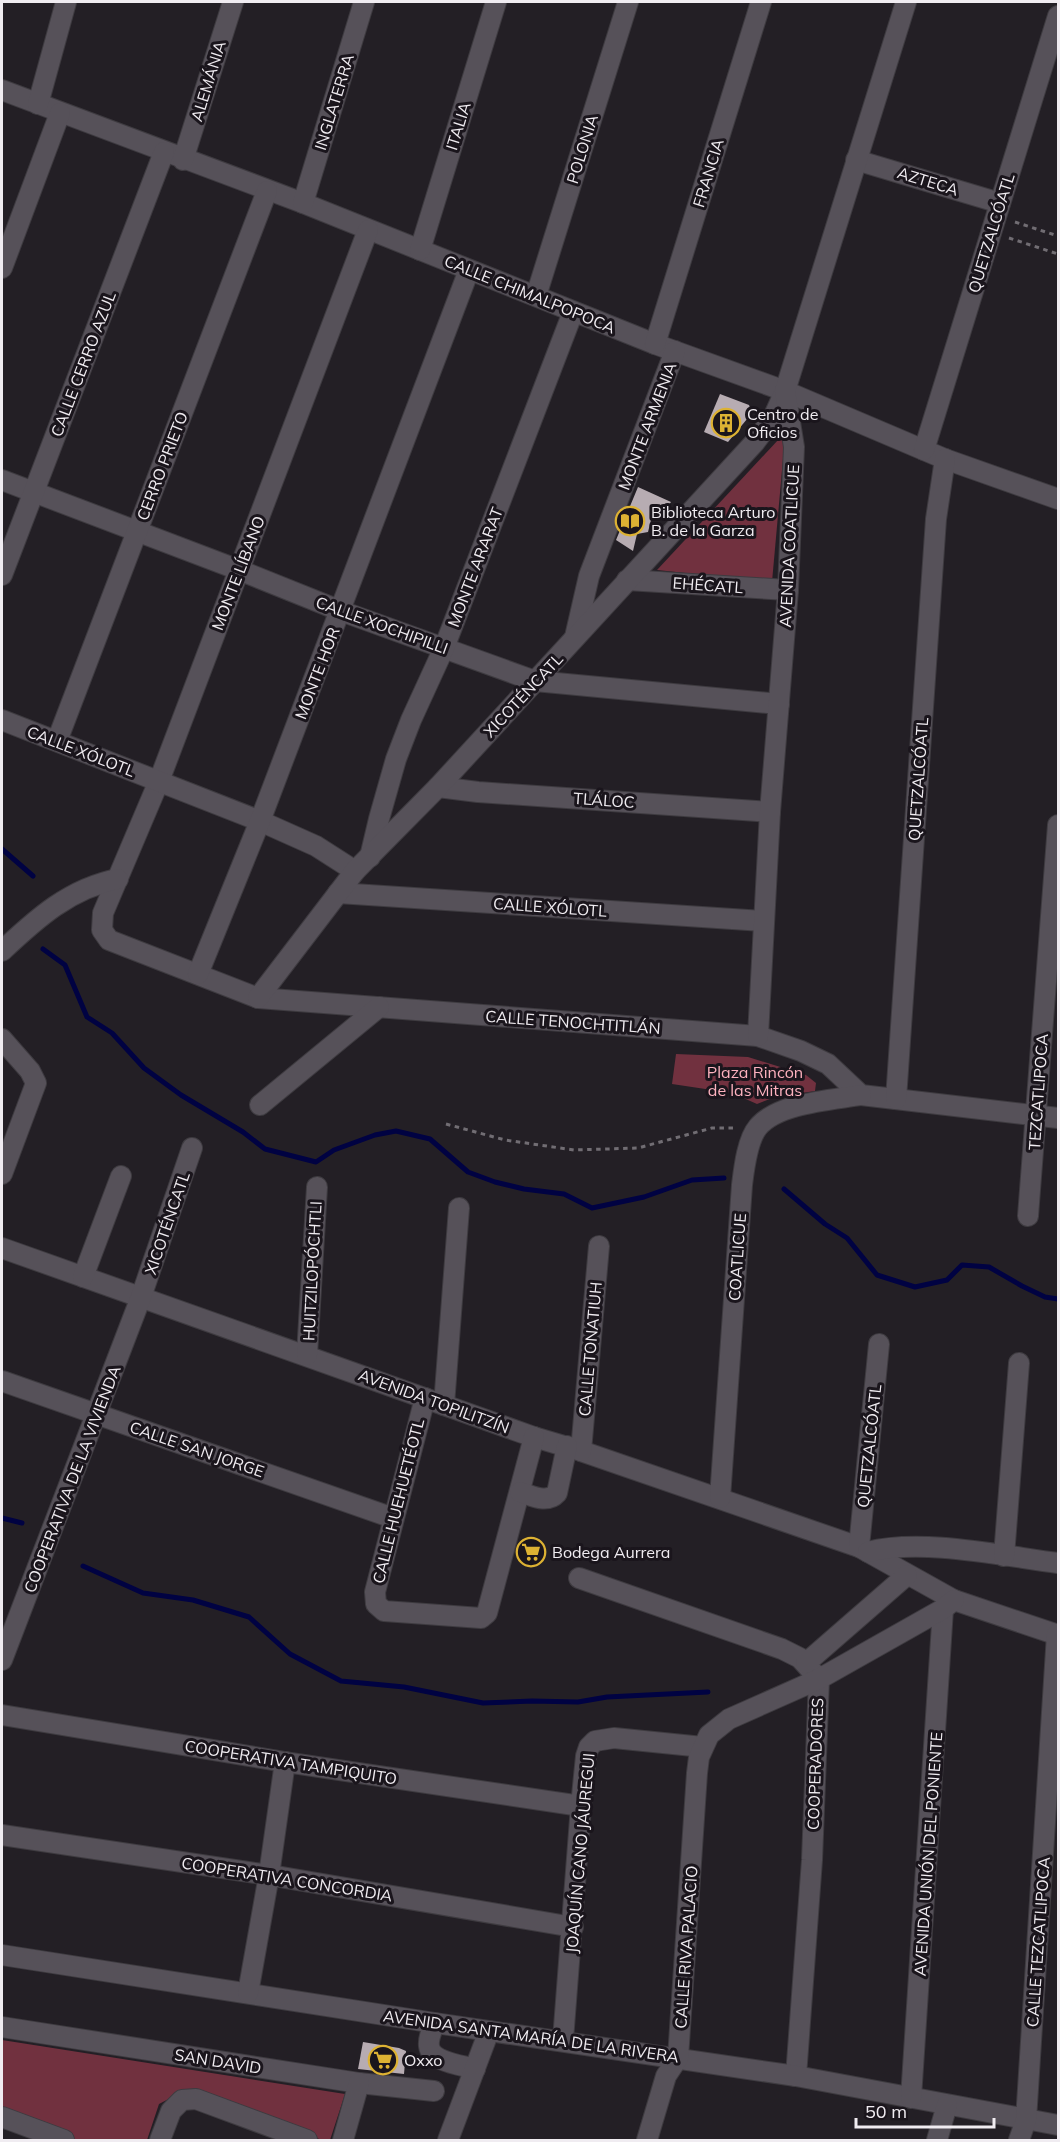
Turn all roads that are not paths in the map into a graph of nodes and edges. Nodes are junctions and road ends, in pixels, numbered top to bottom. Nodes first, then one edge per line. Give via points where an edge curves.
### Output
1 (66, 2) edge
2 (232, 2) edge
3 (364, 2) edge
4 (496, 2) edge
5 (628, 2) edge
6 (761, 2) edge
7 (906, 2) edge
8 (1059, 16) edge
9 (2, 90) edge
10 (38, 104) junction
11 (60, 113) junction
12 (164, 152) junction
13 (183, 160) junction
14 (856, 160) junction
15 (267, 191) junction
16 (303, 203) junction
17 (995, 217) junction
18 (368, 230) junction
19 (420, 250) junction
20 (2, 268) edge
21 (469, 270) junction
22 (536, 296) junction
23 (573, 312) junction
24 (655, 344) junction
25 (675, 351) junction
26 (785, 391) junction
27 (924, 450) junction
28 (945, 459) junction
29 (2, 480) edge
30 (34, 493) junction
31 (1059, 499) edge
32 (136, 532) junction
33 (239, 570) junction
34 (2, 575) edge
35 (627, 580) junction
36 (788, 590) junction
37 (341, 611) junction
38 (575, 639) junction
39 (444, 648) junction
40 (535, 681) junction
41 (779, 704) junction
42 (2, 720) edge
43 (57, 741) junction
44 (159, 781) junction
45 (438, 787) junction
46 (770, 812) junction
47 (260, 821) junction
48 (1059, 825) edge
49 (370, 857) junction
50 (355, 871) junction
51 (118, 879) junction
52 (338, 893) junction
53 (103, 913) joint
54 (763, 921) junction
55 (2, 951) edge
56 (198, 974) junction
57 (258, 998) junction
58 (379, 1007) junction
59 (758, 1036) junction
60 (2, 1039) edge
61 (861, 1095) junction
62 (896, 1099) junction
63 (260, 1105) dead end
64 (1036, 1116) junction
65 (1059, 1118) edge
66 (192, 1148) dead end
67 (2, 1174) edge
68 (121, 1176) dead end
69 (317, 1187) dead end
70 (459, 1208) dead end
71 (1028, 1216) dead end
72 (599, 1246) dead end
73 (2, 1248) edge
74 (83, 1276) junction
75 (141, 1297) junction
76 (879, 1344) dead end
77 (308, 1355) junction
78 (1019, 1363) dead end
79 (2, 1381) edge
80 (434, 1402) junction
81 (98, 1415) junction
82 (534, 1437) junction
83 (574, 1449) junction
84 (520, 1492) junction
85 (720, 1498) junction
86 (393, 1518) junction
87 (863, 1549) junction
88 (1004, 1556) junction
89 (1059, 1563) edge
90 (907, 1575) junction
91 (579, 1578) dead end
92 (949, 1605) junction
93 (1058, 1634) edge
94 (2, 1657) edge
95 (806, 1663) junction
96 (819, 1679) junction
97 (2, 1715) edge
98 (703, 1747) junction
99 (285, 1762) junction
100 (581, 1806) junction
101 (2, 1836) edge
102 (269, 1875) junction
103 (573, 1927) junction
104 (2, 1955) edge
105 (248, 1994) junction
106 (435, 2023) junction
107 (2, 2027) edge
108 (489, 2031) junction
109 (563, 2040) junction
110 (678, 2058) junction
111 (475, 2069) junction
112 (796, 2076) junction
113 (359, 2084) junction
114 (434, 2091) dead end
115 (911, 2098) junction
116 (946, 2105) junction
117 (2, 2117) edge
118 (1026, 2120) junction
119 (1059, 2125) edge
120 (64, 2140) edge
121 (160, 2140) edge
122 (307, 2140) edge
123 (343, 2140) edge
124 (448, 2140) edge
125 (647, 2140) edge
126 (937, 2140) edge
127 (1019, 2140) edge

1 - 10 street
2 - 13 street, ALEMÁNIA
3 - 16 street, INGLATERRA
4 - 19 street, ITALIA
5 - 22 street, POLONIA
6 - 24 street, FRANCIA
7 - 14 street, AVENIDA COATLICUE
8 - 17 street, QUETZALCÓATL
9 - 10 street, CALLE CHIMALPOPOCA
10 - 11 street, CALLE CHIMALPOPOCA
11 - 12 street, CALLE CHIMALPOPOCA
11 - 20 street
12 - 13 street, CALLE CHIMALPOPOCA
12 - 30 street, CALLE CERRO AZUL
13 - 15 street, CALLE CHIMALPOPOCA
14 - 17 street, AZTECA
14 - 26 street, AVENIDA COATLICUE
15 - 16 street, CALLE CHIMALPOPOCA
15 - 32 street, CERRO PRIETO
16 - 18 street, CALLE CHIMALPOPOCA
17 - 27 street, QUETZALCÓATL
18 - 19 street, CALLE CHIMALPOPOCA
18 - 33 street, MONTE LÍBANO
19 - 21 street, CALLE CHIMALPOPOCA
21 - 22 street, CALLE CHIMALPOPOCA
21 - 37 street, MONTE HOR
22 - 23 street, CALLE CHIMALPOPOCA
23 - 24 street, CALLE CHIMALPOPOCA
23 - 39 street, MONTE ARARAT
24 - 25 street, CALLE CHIMALPOPOCA
25 - 26 street, CALLE CHIMALPOPOCA
25 - 38 street, MONTE ARMENIA via 589,576
26 - 27 street, CALLE CHIMALPOPOCA
26 - 35 street, XICOTÉNCATL via 764,431
26 - 36 street, AVENIDA COATLICUE via 794,447
27 - 28 street, CALLE CHIMALPOPOCA
28 - 31 street, CALLE CHIMALPOPOCA
28 - 62 street, QUETZALCÓATL via 936,519
29 - 30 street, CALLE XOCHIPILLI
30 - 32 street, CALLE XOCHIPILLI
30 - 34 street, CALLE CERRO AZUL
32 - 33 street, CALLE XOCHIPILLI
32 - 43 street, CERRO PRIETO
33 - 37 street, CALLE XOCHIPILLI
33 - 44 street, MONTE LÍBANO
35 - 36 street, EHÉCATL
35 - 38 street, XICOTÉNCATL
36 - 41 street, AVENIDA COATLICUE
37 - 39 street, CALLE XOCHIPILLI
37 - 47 street, MONTE HOR
38 - 40 street, XICOTÉNCATL
39 - 40 street, CALLE XOCHIPILLI
39 - 49 street, MONTE ARARAT via 396,759
40 - 41 street, CALLE XOCHIPILLI
40 - 45 street, XICOTÉNCATL
41 - 46 street, AVENIDA COATLICUE
42 - 43 street, CALLE XÓLOTL
43 - 44 street, CALLE XÓLOTL
44 - 47 street, CALLE XÓLOTL
44 - 51 street, MONTE LÍBANO
45 - 46 street, TLÁLOC
45 - 49 street, XICOTÉNCATL
46 - 54 street, AVENIDA COATLICUE
47 - 50 street, CALLE XÓLOTL via 316,846
47 - 56 street, MONTE HOR
48 - 64 street, TEZCATLIPOCA
49 - 50 street, XICOTÉNCATL
50 - 52 street, XICOTÉNCATL
51 - 53 street, MONTE LÍBANO
51 - 55 street via 81,890 48,910
52 - 54 street, CALLE XÓLOTL
52 - 57 street, XICOTÉNCATL
53 - 56 street, CALLE TENOCHTITLÁN via 102,930 110,940
54 - 59 street, AVENIDA COATLICUE
56 - 57 street, CALLE TENOCHTITLÁN
57 - 58 street, CALLE TENOCHTITLÁN
58 - 59 street, CALLE TENOCHTITLÁN
58 - 63 street
59 - 61 street, CALLE TENOCHTITLÁN via 828,1064
60 - 67 street via 36,1083
61 - 62 street
61 - 85 street, COATLICUE via 803,1105 769,1118 757,1127 748,1149 742,1185
62 - 64 street
64 - 65 street
64 - 71 street, TEZCATLIPOCA
66 - 75 street, XICOTÉNCATL
68 - 74 street
69 - 77 street, HUITZILOPÓCHTLI
70 - 80 street, CALLE HUEHUETÉOTL
72 - 83 street, CALLE TONATIUH
73 - 74 street, AVENIDA TOPILITZÍN
74 - 75 street, AVENIDA TOPILITZÍN
75 - 77 street, AVENIDA TOPILITZÍN
75 - 81 street, COOPERATIVA DE LA VIVIENDA
76 - 87 street, QUETZALCÓATL
77 - 80 street, AVENIDA TOPILITZÍN
78 - 88 street
79 - 81 street, CALLE SAN JORGE
80 - 82 street, AVENIDA TOPILITZÍN
80 - 86 street, CALLE HUEHUETÉOTL
81 - 86 street, CALLE SAN JORGE
81 - 94 street, COOPERATIVA DE LA VIVIENDA
82 - 83 street, AVENIDA TOPILITZÍN
82 - 84 street
83 - 84 street, CALLE TONATIUH via 554,1497 544,1499
83 - 85 street, AVENIDA TOPILITZÍN
84 - 86 street, CALLE HUEHUETÉOTL via 490,1608 481,1618 384,1611 376,1604 375,1592
85 - 87 street, AVENIDA TOPILITZÍN
87 - 88 street via 920,1547
87 - 90 street, AVENIDA TOPILITZÍN
88 - 89 street
90 - 92 street, AVENIDA TOPILITZÍN
90 - 95 street
91 - 95 street, COOPERADORES via 782,1649
92 - 93 street, AVENIDA TOPILITZÍN
92 - 96 street
92 - 115 street, AVENIDA UNIÓN DEL PONIENTE
93 - 118 street, CALLE TEZCATLIPOCA
95 - 96 street, COOPERADORES
96 - 98 street via 729,1719 709,1735
96 - 112 street, COOPERADORES via 812,1860
97 - 99 street, COOPERATIVA TAMPIQUITO
98 - 100 street, JOAQUÍN CANO JÁUREGUI via 614,1738 595,1741 586,1756
98 - 110 street, CALLE RIVA PALACIO via 697,1773
99 - 100 street, COOPERATIVA TAMPIQUITO
99 - 102 street
100 - 103 street, JOAQUÍN CANO JÁUREGUI
101 - 102 street, COOPERATIVA CONCORDIA
102 - 103 street, COOPERATIVA CONCORDIA
102 - 105 street
103 - 109 street, JOAQUÍN CANO JÁUREGUI
104 - 105 street, AVENIDA SANTA MARÍA DE LA RIVERA
105 - 106 street, AVENIDA SANTA MARÍA DE LA RIVERA
106 - 108 street, AVENIDA SANTA MARÍA DE LA RIVERA
106 - 111 street via 429,2040 431,2053
107 - 113 street, SAN DAVID
108 - 109 street, AVENIDA SANTA MARÍA DE LA RIVERA
108 - 111 street
109 - 110 street, AVENIDA SANTA MARÍA DE LA RIVERA
110 - 112 street, AVENIDA SANTA MARÍA DE LA RIVERA
110 - 125 street, CALLE RIVA PALACIO via 666,2076
111 - 124 street
112 - 115 street, AVENIDA SANTA MARÍA DE LA RIVERA
113 - 114 street, SAN DAVID
113 - 123 street
115 - 116 street, AVENIDA SANTA MARÍA DE LA RIVERA
116 - 118 street, AVENIDA SANTA MARÍA DE LA RIVERA
116 - 126 street
117 - 120 street
118 - 119 street, AVENIDA SANTA MARÍA DE LA RIVERA
118 - 127 street, CALLE TEZCATLIPOCA
121 - 122 street via 171,2111 182,2100 196,2099

